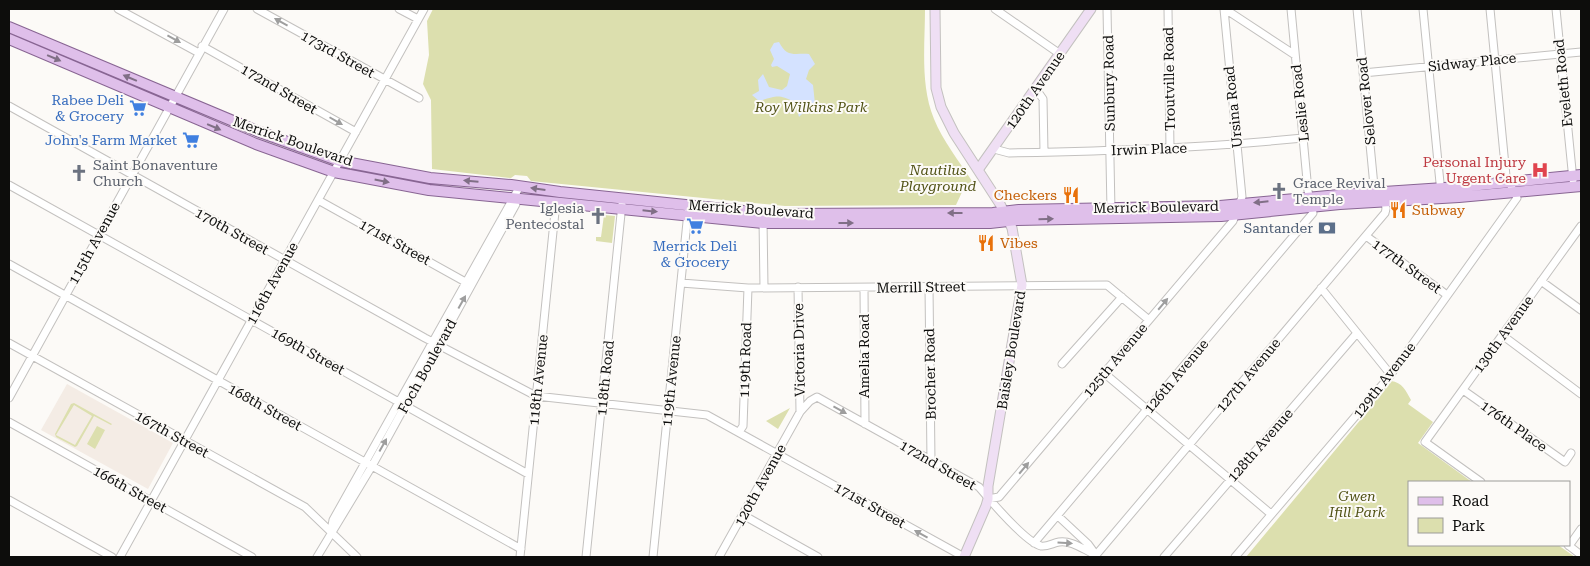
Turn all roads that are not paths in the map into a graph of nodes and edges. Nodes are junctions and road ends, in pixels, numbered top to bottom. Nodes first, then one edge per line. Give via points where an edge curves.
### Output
1 (118, 9) edge
2 (224, 9) edge
3 (257, 9) edge
4 (399, 9) edge
5 (424, 9) edge
6 (935, 9) edge
7 (995, 9) edge
8 (1092, 9) edge
9 (1108, 9) edge
10 (1168, 9) edge
11 (1224, 9) edge
12 (1290, 9) edge
13 (1357, 9) edge
14 (1424, 9) edge
15 (1490, 9) edge
16 (1556, 9) edge
17 (418, 19) junction
18 (9, 27) edge
19 (9, 39) edge
20 (200, 49) junction
21 (1581, 52) edge
22 (1060, 54) junction
23 (1560, 54) junction
24 (1295, 55) junction
25 (1495, 60) junction
26 (1429, 66) junction
27 (1363, 73) junction
28 (385, 80) junction
29 (1036, 89) junction
30 (175, 97) junction
31 (419, 98) dead end
32 (9, 106) edge
33 (169, 108) junction
34 (259, 132) junction
35 (356, 132) junction
36 (1303, 138) junction
37 (256, 144) junction
38 (1237, 144) junction
39 (994, 149) junction
40 (1170, 149) junction
41 (1110, 151) junction
42 (1044, 152) junction
43 (340, 161) junction
44 (978, 170) junction
45 (334, 172) junction
46 (132, 175) junction
47 (1577, 181) edge
48 (9, 185) edge
49 (520, 186) junction
50 (1512, 187) junction
51 (1378, 192) junction
52 (1441, 193) junction
53 (514, 198) junction
54 (318, 200) junction
55 (1384, 201) junction
56 (556, 202) junction
57 (1310, 202) junction
58 (622, 203) junction
59 (1240, 204) junction
60 (688, 210) junction
61 (1111, 213) junction
62 (1235, 215) junction
63 (1006, 216) junction
64 (763, 218) junction
65 (1581, 227) edge
66 (98, 235) junction
67 (1366, 236) junction
68 (284, 261) junction
69 (9, 264) edge
70 (1541, 281) junction
71 (468, 283) junction
72 (681, 283) junction
73 (1022, 285) junction
74 (929, 286) junction
75 (764, 287) junction
76 (748, 288) junction
77 (798, 288) junction
78 (864, 288) junction
79 (1321, 288) junction
80 (1448, 295) junction
81 (65, 296) junction
82 (1122, 298) junction
83 (1581, 310) edge
84 (251, 320) junction
85 (1149, 320) junction
86 (1356, 333) junction
87 (1502, 335) junction
88 (9, 343) edge
89 (435, 343) junction
90 (32, 356) junction
91 (1062, 364) dead end
92 (1104, 373) junction
93 (1391, 375) junction
94 (218, 381) junction
95 (1463, 390) junction
96 (1581, 394) edge
97 (536, 396) junction
98 (9, 398) edge
99 (402, 404) junction
100 (602, 404) junction
101 (668, 410) junction
102 (1148, 410) junction
103 (800, 412) junction
104 (9, 422) edge
105 (865, 424) junction
106 (739, 432) junction
107 (185, 441) junction
108 (1189, 444) junction
109 (777, 454) junction
110 (1571, 454) dead end
111 (931, 461) junction
112 (368, 464) junction
113 (528, 474) junction
114 (1230, 480) junction
115 (1480, 481) edge
116 (988, 499) junction
117 (9, 500) edge
118 (152, 501) junction
119 (1271, 514) junction
120 (743, 515) junction
121 (1058, 516) junction
122 (1581, 529) edge
123 (331, 531) junction
124 (1034, 543) junction
125 (1570, 543) edge
126 (1569, 546) edge
127 (521, 548) junction
128 (1581, 555) edge
129 (1097, 556) edge
130 (112, 557) edge
131 (120, 557) edge
132 (252, 557) edge
133 (317, 557) edge
134 (357, 557) edge
135 (520, 557) edge
136 (586, 557) edge
137 (653, 557) edge
138 (719, 557) edge
139 (818, 557) edge
140 (964, 557) edge
141 (1164, 557) edge
142 (1235, 557) edge

1 -> 20 street, 172nd Street
2 - 20 street, 115th Avenue
28 -> 3 street, 173rd Street
4 - 17 street
5 - 17 street, 116th Avenue
6 - 44 street, Baisley Boulevard via 936,88 940,107
7 - 22 street
8 - 22 street, 120th Avenue
9 - 41 street, Sunbury Road
10 - 40 street, Troutville Road
11 - 24 street
11 - 38 street, Ursina Road
12 - 24 street, Leslie Road
13 - 27 street, Selover Road
14 - 26 street
15 - 25 street
16 - 23 street, Eveleth Road
17 - 28 street, 116th Avenue
30 -> 18 main road, Merrick Boulevard
19 -> 33 main road, Merrick Boulevard
20 - 30 street, 115th Avenue
20 -> 35 street, 172nd Street
21 - 23 street, Sidway Place
22 - 29 street, 120th Avenue
23 - 25 street, Sidway Place
23 - 47 street, Eveleth Road
24 - 36 street, Leslie Road
25 - 26 street, Sidway Place
25 - 50 street via 1506,176
26 - 27 street, Sidway Place
26 - 52 street
27 - 51 street, Selover Road via 1374,186
28 - 31 street, 173rd Street
28 - 35 street, 116th Avenue
29 - 39 street, 120th Avenue
29 - 42 street via 1043,99
30 - 33 street, 115th Avenue
30 - 34 main road, Merrick Boulevard
32 - 46 street, 170th Street
33 -> 37 main road, Merrick Boulevard
33 - 46 street, 115th Avenue
34 - 37 main road
34 - 43 main road, Merrick Boulevard
35 - 43 street, 116th Avenue
36 - 38 street, Irwin Place
36 - 57 street, Leslie Road
37 - 45 main road, Merrick Boulevard
38 - 40 street, Irwin Place
38 - 59 street, Ursina Road
39 - 42 street, Irwin Place via 1009,153
39 - 44 street, 120th Avenue
40 - 41 street, Irwin Place
41 - 42 street, Irwin Place
41 - 61 street, Sunbury Road
43 - 45 street, 116th Avenue
49 -> 43 main road, Merrick Boulevard via 430,178
44 - 63 street, Baisley Boulevard
45 -> 53 main road, Merrick Boulevard via 429,190
45 - 54 street, 116th Avenue
46 - 66 street, 115th Avenue
46 - 68 street, 170th Street
47 - 50 main road, Merrick Boulevard
48 - 66 street, 169th Street
49 - 53 street, Foch Boulevard
58 -> 49 main road, Merrick Boulevard
50 - 52 main road, Merrick Boulevard
50 - 80 street, 129th Avenue via 1517,198
51 - 52 main road, Merrick Boulevard
51 - 55 street
51 - 57 main road, Merrick Boulevard
52 - 55 main road, Merrick Boulevard
53 - 56 main road, Merrick Boulevard
53 - 71 street, Foch Boulevard
54 - 68 street, 116th Avenue
54 - 71 street, 171st Street
55 - 57 main road, Merrick Boulevard
55 - 67 street, 127th Avenue via 1385,213
56 - 58 main road, Merrick Boulevard
56 - 97 street, 118th Avenue
57 -> 59 main road, Merrick Boulevard
57 - 62 main road, Merrick Boulevard
57 - 102 street, 126th Avenue via 1313,213 1310,218
58 - 60 main road, Merrick Boulevard
58 - 100 street, 118th Road
59 - 61 main road, Merrick Boulevard
59 - 62 street, 125th Avenue
60 - 64 main road, Merrick Boulevard
60 - 72 street, 119th Avenue
61 - 62 main road, Merrick Boulevard
61 - 63 main road, Merrick Boulevard
85 -> 62 street, 125th Avenue
63 - 64 main road, Merrick Boulevard via 782,214
63 - 73 street, Baisley Boulevard via 1012,228
64 - 75 street
65 - 70 street, 130th Avenue
66 - 81 street, 115th Avenue
66 - 84 street, 169th Street
67 - 79 street, 127th Avenue
67 - 80 street, 177th Street
68 - 84 street, 116th Avenue
68 - 89 street, 170th Street
69 - 81 street, 168th Street
70 - 83 street
70 - 87 street, 130th Avenue
71 - 89 street, Foch Boulevard
72 - 76 street, Merrill Street
72 - 101 street, 119th Avenue
73 - 74 street, Merrill Street
73 - 82 street, Merrill Street via 1107,285
73 - 116 street, Baisley Boulevard
74 - 78 street, Merrill Street
74 - 111 street, Brocher Road
75 - 76 street, Merrill Street
75 - 77 street, Merrill Street
76 - 106 street, 119th Road via 743,426
77 - 78 street, Merrill Street
77 - 103 street, Victoria Drive
78 - 105 street, Amelia Road
79 - 86 street
79 - 108 street, 127th Avenue
80 - 93 street, 129th Avenue
81 - 90 street, 115th Avenue
81 - 94 street, 168th Street
82 - 85 street, Merrill Street
82 - 91 street
84 - 94 street, 116th Avenue
84 - 99 street, 169th Street
85 - 92 street, 125th Avenue
86 - 93 street
86 - 114 street, 128th Avenue
87 - 95 street, 130th Avenue
87 - 96 street
88 - 90 street, 167th Street
89 - 97 street, 170th Street
89 - 99 street, Foch Boulevard
90 - 98 street, 115th Avenue
90 - 107 street, 167th Street
92 - 102 street
116 -> 92 street, 125th Avenue via 999,497
93 - 119 street, 129th Avenue
94 - 107 street, 116th Avenue
94 - 112 street, 168th Street
95 - 110 street, 176th Place via 1565,462
95 - 115 street, 130th Avenue via 1426,442
97 - 100 street, 171st Street
97 - 113 street, 118th Avenue
99 - 112 street, Foch Boulevard
99 - 113 street, 169th Street
100 - 101 street, 171st Street
100 - 136 street, 118th Road
101 - 106 street, 171st Street via 707,415
101 - 137 street, 119th Avenue
102 - 108 street
102 - 121 street, 126th Avenue
103 -> 105 street, 172nd Street via 810,400 817,398
103 - 109 street, 120th Avenue
104 - 118 street, 166th Street
105 - 111 street, 172nd Street
106 - 109 street, 171st Street
107 - 118 street, 116th Avenue
107 - 123 street, 167th Street via 305,507
108 - 114 street
108 - 129 street, 127th Avenue
109 - 120 street, 120th Avenue
140 -> 109 street, 171st Street
111 - 116 street, 172nd Street via 978,487
112 - 123 street, Foch Boulevard
112 - 127 street, 168th Street
113 - 127 street, 118th Avenue
114 - 119 street
114 - 141 street, 128th Avenue
116 - 124 street, 172nd Street
116 - 140 street, Baisley Boulevard
117 - 130 street
118 - 131 street, 116th Avenue
118 - 132 street, 166th Street
119 - 142 street, 129th Avenue
120 - 138 street, 120th Avenue
120 - 139 street
121 - 124 street, 126th Avenue
121 - 129 street
122 - 125 street
123 - 133 street, Foch Boulevard
123 - 134 street, 167th Street
124 -> 129 street via 1044,546 1070,542
126 - 128 street
127 - 135 street, 118th Avenue

